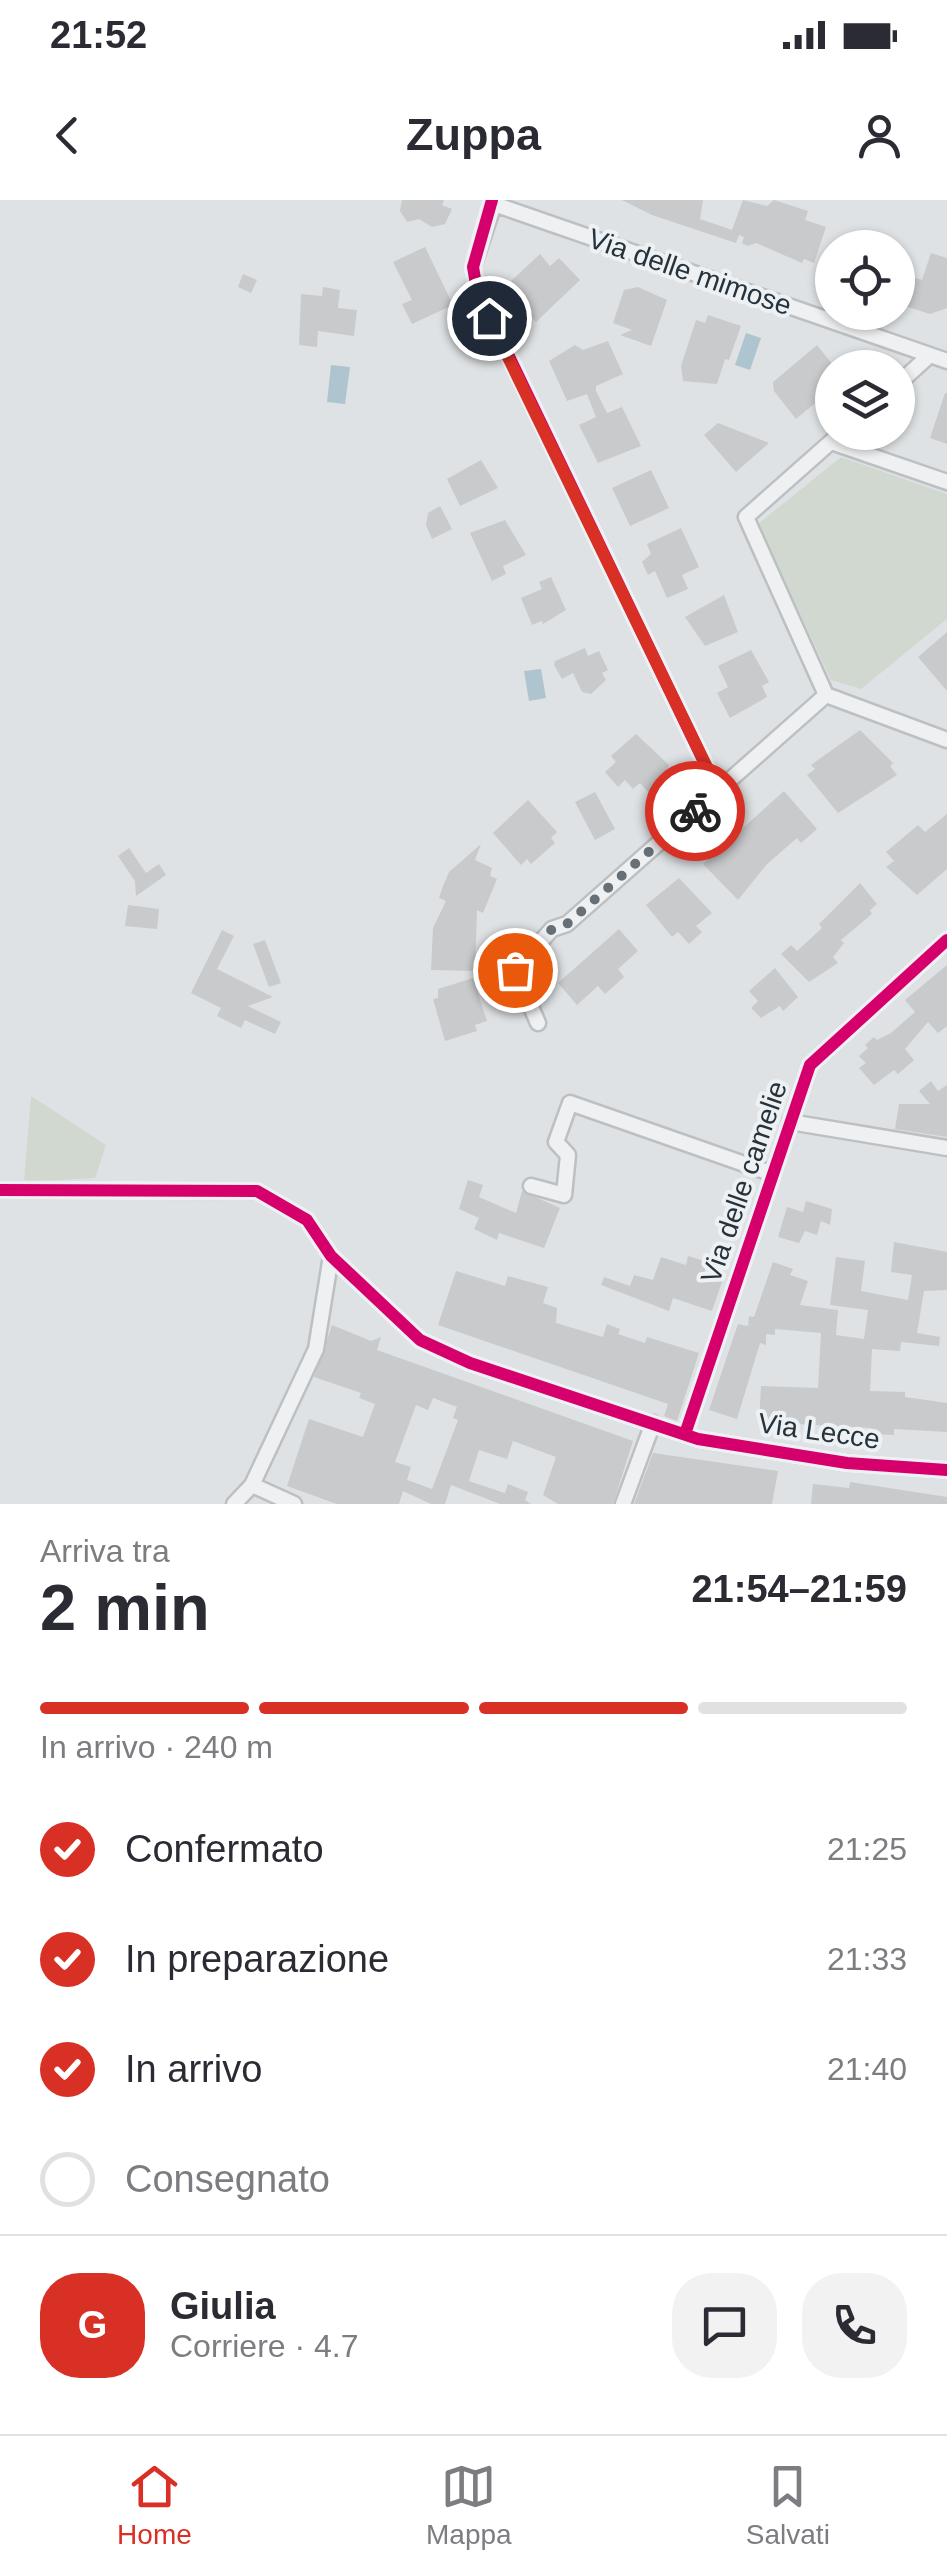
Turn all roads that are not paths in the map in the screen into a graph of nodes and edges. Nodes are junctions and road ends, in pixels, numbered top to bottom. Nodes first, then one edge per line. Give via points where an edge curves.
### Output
1 (493, 202) edge
2 (930, 356) junction
3 (947, 361) edge
4 (915, 369) edge
5 (821, 450) edge
6 (868, 450) edge
7 (947, 482) edge
8 (826, 695) junction
9 (947, 740) edge
10 (718, 790) junction
11 (947, 940) edge
12 (538, 1023) dead end
13 (790, 1122) junction
14 (947, 1148) edge
15 (773, 1174) junction
16 (531, 1186) dead end
17 (0, 1190) edge
18 (331, 1256) junction
19 (653, 1423) junction
20 (685, 1434) junction
21 (947, 1470) edge
22 (252, 1485) junction
23 (234, 1504) edge
24 (294, 1504) edge
25 (624, 1504) edge

1 - 2 street, Via delle mimose
1 - 10 street via 473,268 477,290
2 - 3 street, Via delle mimose
2 - 4 street
5 - 8 street via 746,517
6 - 7 street
8 - 9 street
8 - 10 street
10 - 12 street via 567,924 552,929 515,970
11 - 13 street, Via delle camelie via 820,1053
13 - 14 street
13 - 15 street, Via delle camelie
15 - 16 street via 570,1102 556,1142 568,1155 564,1195
15 - 20 street, Via delle camelie
17 - 18 street, Via Lecce via 256,1191 307,1220
18 - 19 street, Via Lecce via 420,1340
18 - 22 street via 316,1349
19 - 20 street, Via Lecce
19 - 25 street
20 - 21 street, Via Lecce via 847,1463
22 - 23 street
22 - 24 street

